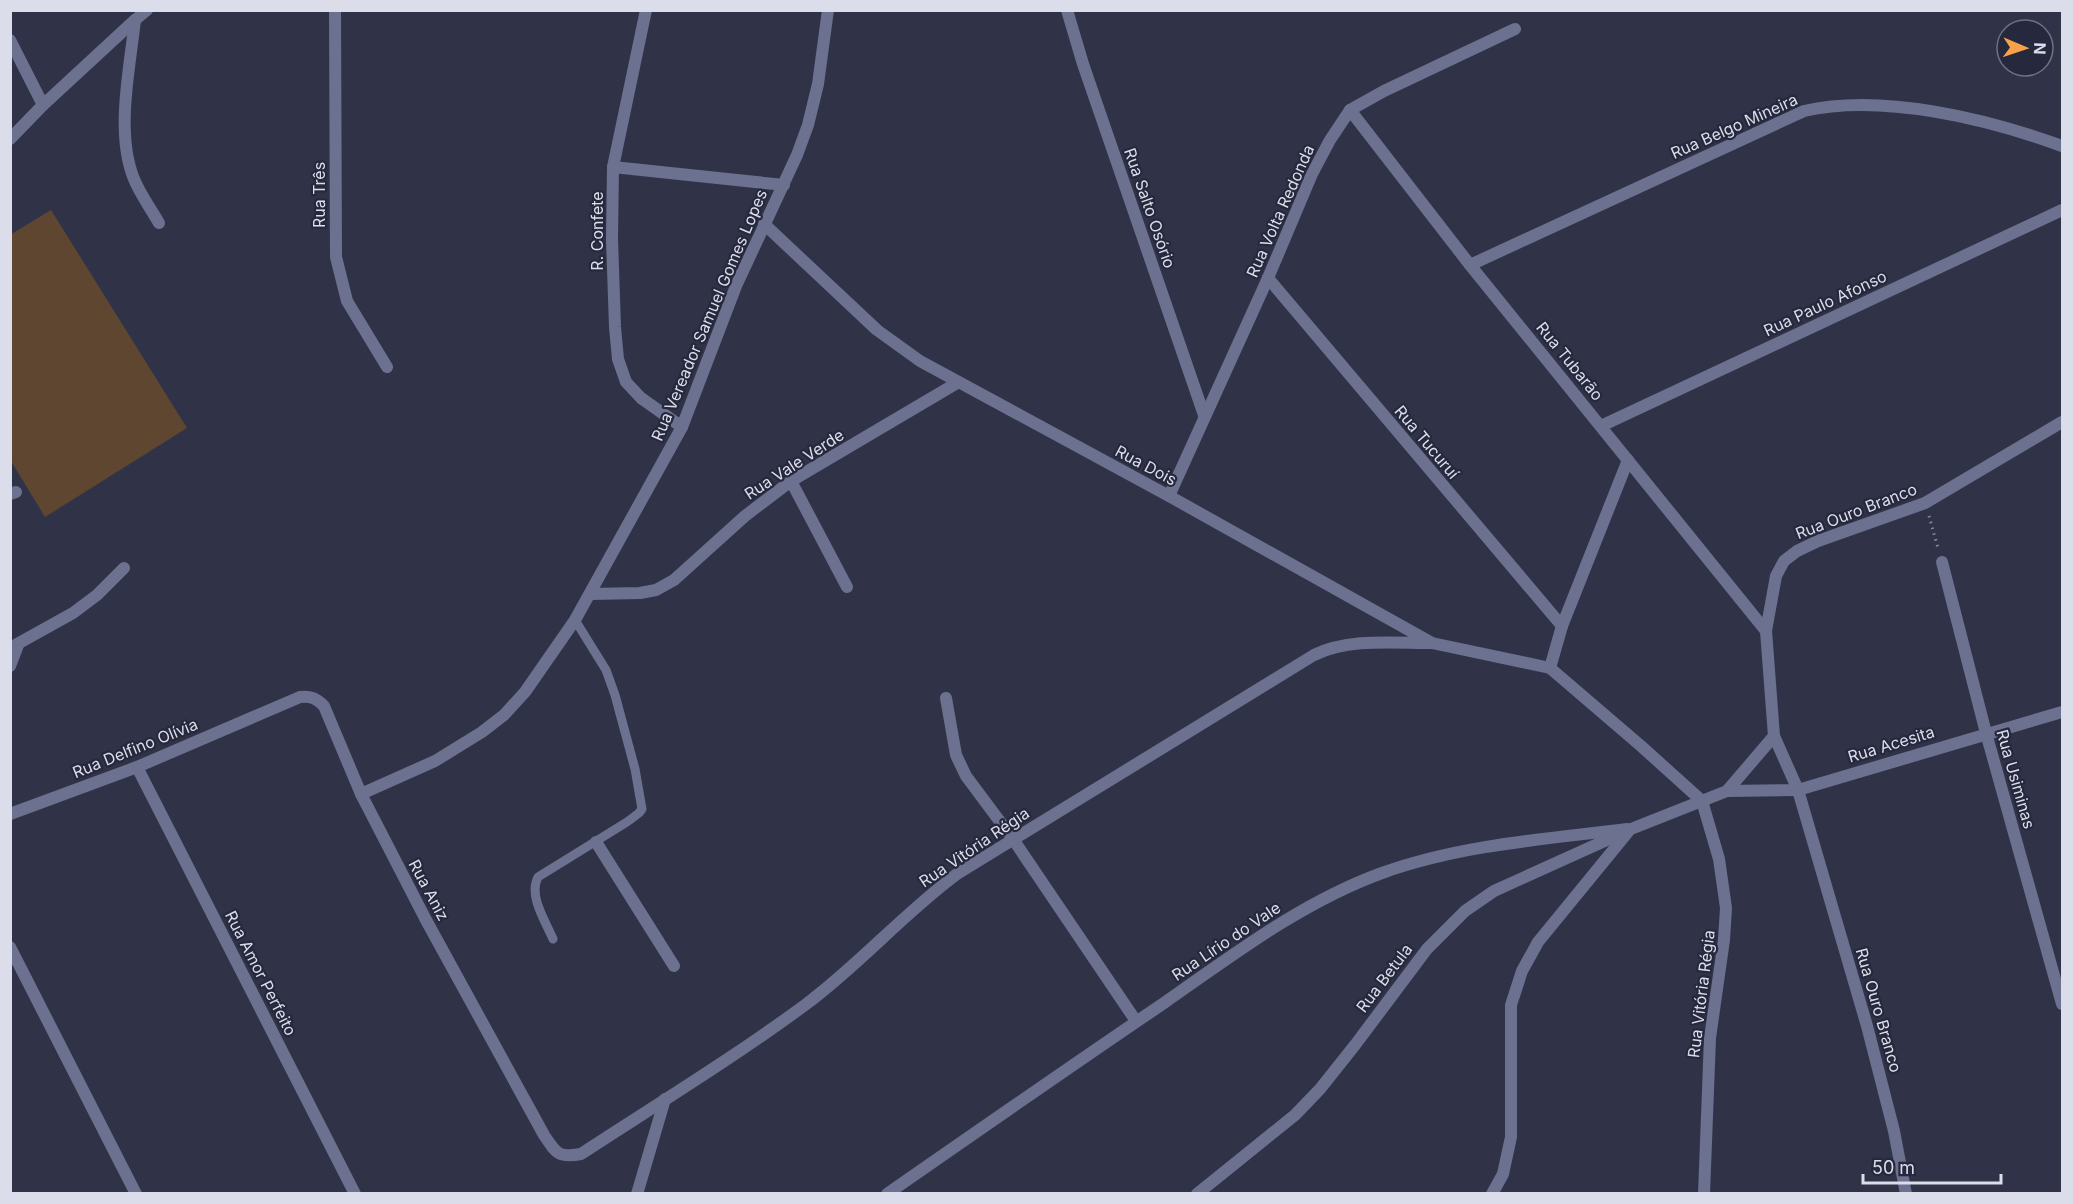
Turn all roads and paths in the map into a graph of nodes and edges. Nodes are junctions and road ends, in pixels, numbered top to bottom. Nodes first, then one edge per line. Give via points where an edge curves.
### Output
1 (147, 10) edge
2 (335, 10) edge
3 (646, 10) edge
4 (828, 10) edge
5 (1067, 10) edge
6 (135, 20) junction
7 (1515, 29) dead end
8 (10, 40) edge
9 (43, 105) junction
10 (1350, 110) junction
11 (10, 139) edge
12 (2062, 146) edge
13 (614, 167) junction
14 (784, 185) junction
15 (2062, 210) edge
16 (159, 224) dead end
17 (764, 224) junction
18 (1470, 265) junction
19 (1268, 278) junction
20 (387, 367) dead end
21 (957, 383) junction
22 (1204, 415) junction
23 (2062, 422) edge
24 (1601, 426) junction
25 (682, 427) junction
26 (1628, 460) junction
27 (791, 481) junction
28 (1169, 496) junction
29 (1925, 503) junction
30 (1942, 562) joint
31 (124, 568) dead end
32 (846, 586) dead end
33 (590, 594) junction
34 (575, 620) junction
35 (1562, 626) junction
36 (1766, 631) junction
37 (1432, 643) junction
38 (14, 646) edge
39 (10, 666) edge
40 (1550, 668) junction
41 (946, 698) dead end
42 (271, 708) joint
43 (2062, 712) edge
44 (1986, 733) junction
45 (1774, 736) junction
46 (137, 767) junction
47 (1727, 790) junction
48 (1798, 790) junction
49 (361, 794) junction
50 (1702, 801) junction
51 (10, 814) edge
52 (1631, 829) junction
53 (1013, 839) junction
54 (596, 842) junction
55 (553, 939) dead end
56 (10, 947) edge
57 (674, 966) dead end
58 (2062, 1004) edge
59 (1136, 1021) junction
60 (665, 1099) junction
61 (544, 1135) joint
62 (136, 1194) edge
63 (355, 1194) edge
64 (637, 1194) edge
65 (887, 1194) edge
66 (1197, 1194) edge
67 (1492, 1194) edge
68 (1704, 1194) edge
69 (1906, 1194) edge

1 - 6 street
2 - 20 street, Rua Três via 336,257 347,301
3 - 13 street, R. Confete
4 - 14 street, Rua Vereador Samuel Gomes Lopes via 808,125
5 - 22 street, Rua Salto Osório
6 - 9 street
6 - 16 street via 125,106 128,157 134,178
7 - 10 street, Rua Volta Redonda
8 - 9 street
9 - 11 street
10 - 18 street, Rua Tubarão
10 - 19 street, Rua Volta Redonda via 1312,174
12 - 18 street, Rua Belgo Mineira via 1944,115 1869,104 1825,106 1804,111
13 - 14 street
13 - 25 street, R. Confete via 612,239 618,359 626,381 641,398
14 - 17 street, Rua Vereador Samuel Gomes Lopes
15 - 24 street, Rua Paulo Afonso
17 - 21 street, Rua Dois via 877,330
17 - 25 street, Rua Vereador Samuel Gomes Lopes
18 - 24 street, Rua Tubarão
19 - 22 street, Rua Volta Redonda
19 - 35 street, Rua Tucuruí
21 - 27 street, Rua Vale Verde
21 - 28 street, Rua Dois
22 - 28 street, Rua Volta Redonda
23 - 29 street, Rua Ouro Branco
24 - 26 street, Rua Tubarão
25 - 33 street, Rua Vereador Samuel Gomes Lopes
26 - 35 street
26 - 36 street, Rua Tubarão
27 - 32 street
27 - 33 street, Rua Vale Verde via 674,580 640,594
28 - 37 street, Rua Dois
29 - 30 path
29 - 36 street, Rua Ouro Branco via 1818,541 1784,561 1776,576
30 - 44 street, Rua Usiminas
31 - 38 street via 73,613
33 - 34 street, Rua Vereador Samuel Gomes Lopes
34 - 49 street, Rua Vereador Samuel Gomes Lopes via 525,692 504,715 435,761
34 - 54 lane via 606,670 625,725 642,804 639,813
35 - 40 street
36 - 45 street, Rua Ouro Branco
37 - 40 street, Rua Dois
37 - 53 street, Rua Vitória Régia via 1354,644 1326,650
38 - 39 street
40 - 50 street
41 - 53 street via 952,740 961,766
42 - 46 street, Rua Delfino Olívia
42 - 49 street, Rua Aniz via 300,697 318,699
43 - 44 street, Rua Acesita
44 - 48 street, Rua Acesita
44 - 58 street, Rua Usiminas
45 - 47 street
45 - 48 street, Rua Ouro Branco
46 - 51 street, Rua Delfino Olívia
46 - 63 street, Rua Amor Perfeito
47 - 48 street, Rua Acesita
47 - 50 street
48 - 69 street, Rua Ouro Branco via 1867,1026
49 - 61 street, Rua Aniz
50 - 52 street
50 - 68 street, Rua Vitória Régia via 1719,860 1726,908 1710,1038
52 - 59 street, Rua Lírio do Vale via 1499,845 1382,873 1295,915
52 - 66 street, Rua Betula via 1513,881 1465,911 1413,966 1320,1089 1273,1135
52 - 67 street via 1538,942 1522,971 1512,1005 1511,1137 1503,1174
53 - 59 street
53 - 60 street, Rua Vitória Régia via 939,887 805,1005
54 - 55 lane via 542,874 536,882 538,904
54 - 57 street
56 - 62 street
59 - 65 street, Rua Lírio do Vale
60 - 61 street, Rua Vitória Régia via 581,1154 566,1156 554,1150
60 - 64 street

